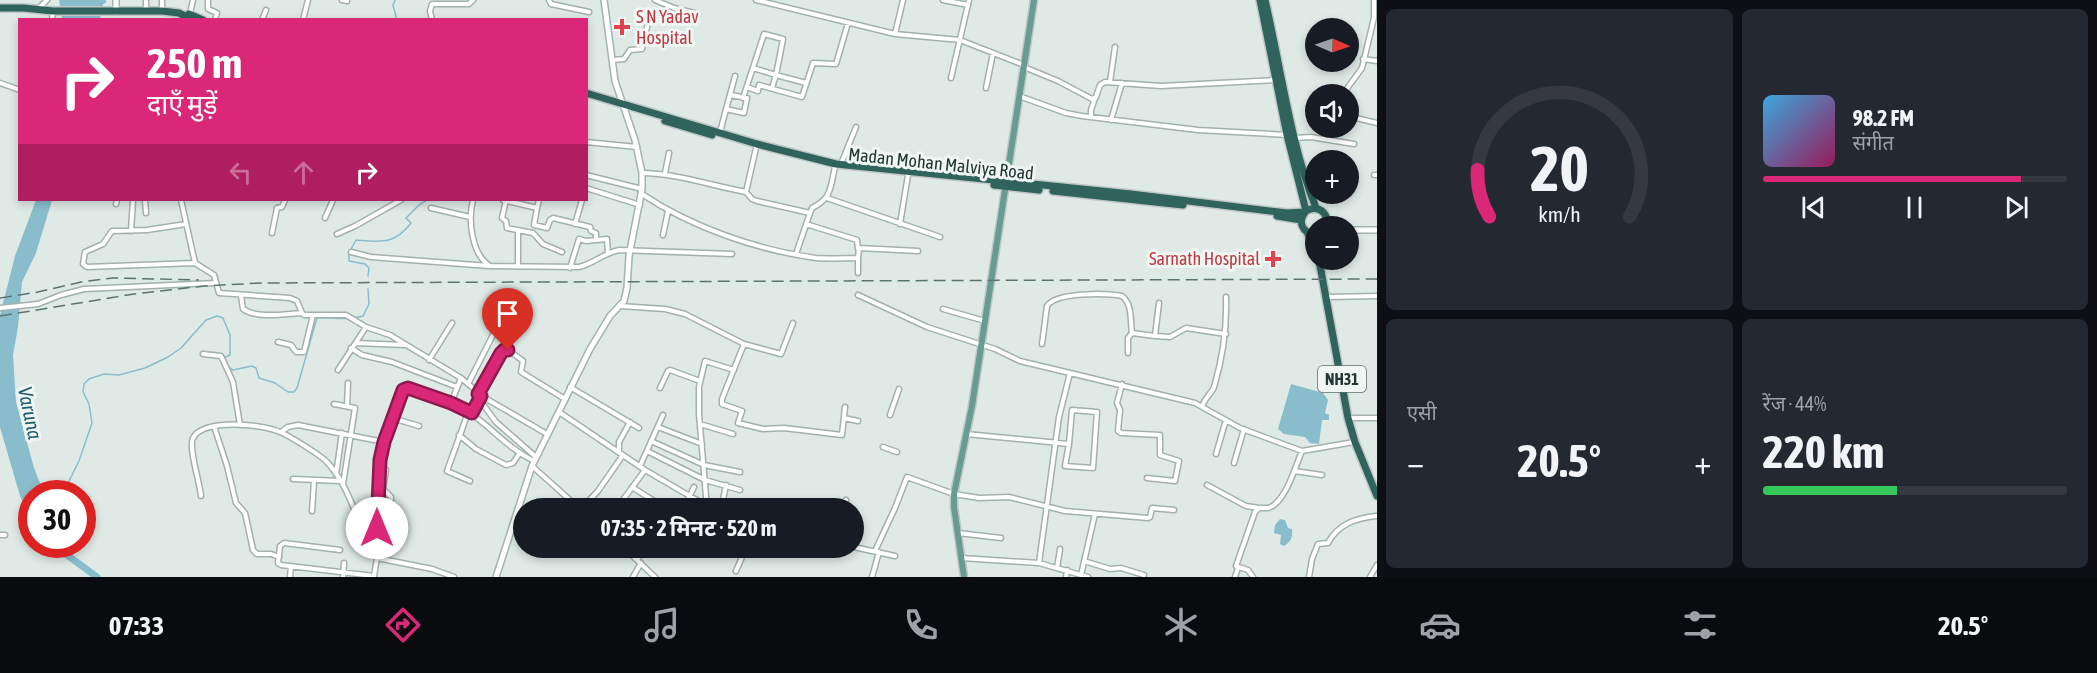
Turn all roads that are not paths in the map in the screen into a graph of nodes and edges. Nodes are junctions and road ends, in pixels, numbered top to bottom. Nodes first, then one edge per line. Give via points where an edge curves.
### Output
1 (47, 0) edge
2 (116, 0) edge
3 (146, 0) edge
4 (162, 0) edge
5 (193, 0) edge
6 (208, 0) edge
7 (308, 0) edge
8 (472, 0) edge
9 (549, 0) edge
10 (567, 0) edge
11 (604, 0) edge
12 (655, 0) edge
13 (756, 0) edge
14 (785, 0) edge
15 (903, 0) edge
16 (943, 0) edge
17 (1034, 0) edge
18 (1260, 0) edge
19 (1265, 0) edge
20 (1374, 0) edge
21 (969, 2) edge
22 (5, 5) edge
23 (566, 7) junction
24 (783, 7) junction
25 (146, 8) junction
26 (162, 8) junction
27 (38, 9) junction
28 (266, 10) dead end
29 (117, 12) junction
30 (589, 12) dead end
31 (178, 14) edge
32 (698, 14) dead end
33 (52, 15) edge
34 (191, 17) edge
35 (216, 18) edge
36 (262, 18) edge
37 (304, 18) edge
38 (432, 18) edge
39 (848, 23) junction
40 (647, 27) dead end
41 (895, 34) junction
42 (960, 40) junction
43 (1115, 47) dead end
44 (993, 53) junction
45 (1364, 59) junction
46 (613, 60) junction
47 (1377, 61) edge
48 (1024, 66) junction
49 (753, 68) junction
50 (776, 75) junction
51 (735, 76) dead end
52 (951, 78) dead end
53 (1279, 79) junction
54 (1110, 82) junction
55 (0, 83) edge
56 (806, 83) junction
57 (1122, 83) junction
58 (1350, 84) edge
59 (747, 87) junction
60 (772, 88) junction
61 (986, 88) dead end
62 (18, 89) edge
63 (730, 95) junction
64 (588, 96) edge
65 (1018, 96) junction
66 (1096, 97) junction
67 (743, 98) junction
68 (622, 105) junction
69 (726, 109) junction
70 (1090, 117) junction
71 (1359, 119) edge
72 (1111, 120) junction
73 (1377, 123) edge
74 (856, 127) dead end
75 (719, 133) junction
76 (1292, 137) junction
77 (588, 142) edge
78 (1354, 144) dead end
79 (637, 147) junction
80 (756, 148) junction
81 (669, 153) dead end
82 (838, 166) junction
83 (642, 173) junction
84 (665, 173) junction
85 (908, 175) junction
86 (588, 176) edge
87 (1005, 184) junction
88 (588, 189) edge
89 (642, 192) junction
90 (746, 192) junction
91 (827, 198) junction
92 (133, 201) edge
93 (146, 201) edge
94 (181, 201) edge
95 (285, 201) edge
96 (333, 201) edge
97 (399, 201) edge
98 (473, 201) edge
99 (505, 201) edge
100 (518, 201) edge
101 (540, 201) edge
102 (582, 201) edge
103 (640, 205) junction
104 (431, 208) dead end
105 (537, 208) junction
106 (1316, 208) junction
107 (668, 211) junction
108 (146, 213) dead end
109 (810, 213) junction
110 (1304, 214) junction
111 (1325, 216) edge
112 (470, 217) junction
113 (325, 218) dead end
114 (186, 224) junction
115 (574, 224) junction
116 (806, 224) junction
117 (900, 224) junction
118 (1305, 230) edge
119 (1359, 230) edge
120 (1377, 230) edge
121 (131, 231) junction
122 (518, 231) junction
123 (272, 233) dead end
124 (337, 234) dead end
125 (663, 235) dead end
126 (940, 237) dead end
127 (596, 239) junction
128 (858, 249) junction
129 (630, 250) junction
130 (918, 251) dead end
131 (351, 252) dead end
132 (562, 252) dead end
133 (608, 254) junction
134 (732, 254) dead end
135 (796, 254) junction
136 (858, 258) junction
137 (195, 263) junction
138 (490, 266) junction
139 (518, 267) junction
140 (570, 268) junction
141 (1321, 270) edge
142 (858, 273) dead end
143 (216, 283) junction
144 (858, 295) dead end
145 (241, 296) junction
146 (1377, 296) edge
147 (1226, 297) dead end
148 (1327, 297) junction
149 (1159, 303) dead end
150 (620, 306) junction
151 (0, 308) edge
152 (943, 309) dead end
153 (302, 314) junction
154 (313, 315) junction
155 (513, 321) dead end
156 (986, 321) junction
157 (452, 323) dead end
158 (793, 323) dead end
159 (366, 327) junction
160 (1132, 333) junction
161 (1226, 334) junction
162 (1155, 336) junction
163 (278, 342) dead end
164 (355, 343) junction
165 (744, 344) junction
166 (1042, 344) dead end
167 (406, 345) junction
168 (982, 345) junction
169 (351, 348) junction
170 (1128, 353) dead end
171 (203, 354) dead end
172 (429, 360) junction
173 (338, 370) dead end
174 (734, 370) junction
175 (1070, 373) junction
176 (461, 378) junction
177 (700, 381) junction
178 (348, 383) dead end
179 (468, 384) junction
180 (1122, 384) junction
181 (457, 387) junction
182 (570, 387) junction
183 (660, 388) dead end
184 (899, 389) dead end
185 (480, 396) junction
186 (565, 399) junction
187 (451, 403) junction
188 (334, 404) dead end
189 (347, 406) junction
190 (845, 406) dead end
191 (1202, 406) junction
192 (470, 411) junction
193 (558, 412) junction
194 (663, 415) dead end
195 (890, 415) dead end
196 (392, 418) junction
197 (844, 418) junction
198 (1348, 418) junction
199 (1377, 418) edge
200 (1226, 420) junction
201 (858, 421) dead end
202 (630, 423) junction
203 (700, 424) junction
204 (240, 425) junction
205 (214, 426) junction
206 (419, 426) dead end
207 (657, 427) junction
208 (639, 428) dead end
209 (1244, 429) junction
210 (281, 432) junction
211 (342, 433) junction
212 (350, 434) junction
213 (548, 434) junction
214 (733, 434) dead end
215 (966, 434) junction
216 (459, 435) junction
217 (651, 441) junction
218 (384, 442) junction
219 (1055, 442) junction
220 (1355, 442) junction
221 (702, 444) junction
222 (1069, 444) junction
223 (883, 447) dead end
224 (647, 451) junction
225 (1302, 451) junction
226 (897, 452) dead end
227 (519, 454) junction
228 (621, 454) junction
229 (1216, 454) dead end
230 (534, 461) junction
231 (1234, 462) dead end
232 (704, 465) junction
233 (640, 466) junction
234 (386, 470) dead end
235 (645, 470) junction
236 (1294, 471) junction
237 (740, 472) dead end
238 (336, 475) junction
239 (1322, 475) dead end
240 (1147, 478) dead end
241 (293, 479) dead end
242 (705, 480) junction
243 (314, 481) junction
244 (470, 481) dead end
245 (342, 483) junction
246 (1207, 485) dead end
247 (726, 486) junction
248 (632, 487) junction
249 (694, 487) dead end
250 (740, 490) dead end
251 (954, 494) junction
252 (201, 496) dead end
253 (690, 496) junction
254 (1377, 496) edge
255 (570, 498) edge
256 (591, 498) edge
257 (624, 498) edge
258 (646, 498) edge
259 (693, 498) edge
260 (706, 498) edge
261 (724, 498) edge
262 (1047, 506) junction
263 (1259, 508) junction
264 (1174, 510) dead end
265 (312, 511) dead end
266 (1095, 514) junction
267 (1377, 516) edge
268 (377, 528) junction
269 (958, 533) junction
270 (366, 537) junction
271 (1001, 538) dead end
272 (864, 549) edge
273 (1060, 549) dead end
274 (340, 550) dead end
275 (877, 552) junction
276 (895, 556) dead end
277 (279, 558) junction
278 (377, 558) junction
279 (636, 558) edge
280 (641, 558) edge
281 (742, 558) edge
282 (962, 558) junction
283 (639, 561) junction
284 (1084, 561) junction
285 (344, 563) dead end
286 (1039, 563) junction
287 (1377, 565) edge
288 (291, 566) junction
289 (1057, 568) junction
290 (1238, 568) junction
291 (1067, 570) junction
292 (332, 571) junction
293 (736, 571) dead end
294 (1081, 574) junction
295 (343, 575) edge
296 (374, 576) edge
297 (1144, 576) edge
298 (290, 577) edge
299 (331, 577) edge
300 (454, 577) edge
301 (496, 577) edge
302 (633, 577) edge
303 (655, 577) edge
304 (873, 577) edge
305 (964, 577) edge
306 (1066, 577) edge
307 (1088, 577) edge
308 (1234, 577) edge
309 (1253, 577) edge
310 (1309, 577) edge
311 (1370, 577) edge

1 - 27 street
2 - 29 street
3 - 25 street
4 - 26 street
5 - 34 street
6 - 35 street via 208,9 217,13
7 - 37 street
8 - 38 street via 469,4 432,4
9 - 23 street
10 - 23 street
11 - 46 street
12 - 32 street
13 - 24 street
14 - 24 street
15 - 41 street
16 - 21 street
17 - 48 main road
18 - 53 highway
19 - 53 highway
20 - 45 street via 1374,18
21 - 42 street
22 - 27 highway
23 - 30 street
24 - 39 street
25 - 26 highway
25 - 29 highway
26 - 31 highway
27 - 33 highway
28 - 36 street
29 - 31 highway
29 - 33 highway
31 - 34 highway
39 - 41 street
39 - 56 street via 836,64 813,63
40 - 46 street via 642,49
41 - 42 street
42 - 44 street
42 - 52 street
43 - 54 street
44 - 48 street
44 - 61 street
45 - 47 street
45 - 58 street
46 - 68 street
48 - 65 main road
48 - 66 street via 1092,99
49 - 50 street
49 - 50 street via 764,34 783,39
49 - 59 street
50 - 56 street
50 - 60 street
51 - 63 street
53 - 57 street via 1161,86
53 - 76 highway
54 - 57 street
54 - 66 street via 1102,83
55 - 62 street
56 - 60 street via 802,97
57 - 72 street
59 - 60 street via 758,91 759,85
59 - 67 street
63 - 67 street
63 - 69 street
64 - 68 highway, Madan Mohan Malviya Road
65 - 70 street via 1065,113
65 - 87 main road
66 - 70 street
67 - 69 street via 747,98 744,113
68 - 75 highway
68 - 79 street
68 - 80 highway, Madan Mohan Malviya Road
69 - 75 street
70 - 72 street
71 - 73 street
72 - 76 street
74 - 82 street
75 - 82 highway
76 - 78 street
76 - 106 highway
76 - 110 highway
77 - 79 street
79 - 83 street
80 - 82 highway, Madan Mohan Malviya Road
80 - 90 street
81 - 84 street
82 - 85 highway, Madan Mohan Malviya Road
82 - 87 highway
82 - 91 street
83 - 84 street
83 - 89 street
84 - 90 street
85 - 87 highway, Madan Mohan Malviya Road
85 - 117 street
86 - 89 street
87 - 110 highway
87 - 156 main road
88 - 103 street
89 - 103 street
89 - 107 street
90 - 109 street via 757,201
91 - 109 street
91 - 117 street
92 - 121 street
93 - 108 street
94 - 114 street
95 - 123 street via 277,208
96 - 113 street
97 - 124 street
98 - 112 street
99 - 122 street via 502,219 507,228
100 - 105 street
101 - 105 street
102 - 115 street
103 - 129 street
104 - 112 street
105 - 115 street via 534,225 547,228 552,218
106 - 110 highway
106 - 111 highway
107 - 125 street
107 - 135 street via 744,241
109 - 116 street
110 - 118 highway
112 - 138 street via 474,241
114 - 121 street
114 - 137 street
115 - 127 street via 590,227
116 - 128 street via 856,240
116 - 135 street
117 - 126 street
119 - 120 street
121 - 137 street via 110,232 103,244 85,252 84,266
122 - 132 street via 533,232 543,244
122 - 139 street
127 - 133 street via 608,240
127 - 140 street via 578,240
128 - 130 street
128 - 136 street
129 - 133 street
129 - 134 street
129 - 150 street via 627,288
131 - 138 street
133 - 140 street via 586,266
135 - 136 street
136 - 142 street
137 - 143 street via 214,275
138 - 139 street
139 - 140 street
141 - 148 highway, NH31
143 - 145 street via 219,293
143 - 151 street via 84,289 38,304
144 - 168 street via 927,327
145 - 153 street via 294,299
145 - 153 street via 243,309 249,312
146 - 148 street
147 - 161 street
148 - 198 highway, NH31
149 - 162 street
150 - 165 street via 675,311
150 - 182 street via 604,324
152 - 156 street
153 - 154 street
154 - 159 street via 350,316
154 - 163 street via 304,352
155 - 179 street via 500,321
156 - 168 main road
157 - 172 street
158 - 165 street via 781,354
159 - 164 street
159 - 167 street via 383,331
160 - 162 street
160 - 166 street via 1127,302 1122,296 1061,297 1047,306
160 - 170 street
161 - 162 street via 1186,328 1170,337
161 - 191 street via 1214,388
164 - 167 street
164 - 169 street
165 - 174 street
167 - 172 street
168 - 175 street via 1020,361
168 - 215 main road
169 - 173 street
169 - 181 street
171 - 204 street via 221,356 233,382
172 - 176 street
174 - 177 street via 707,361 703,363
174 - 197 street via 722,404 742,411 738,423 842,435
175 - 180 street
175 - 219 street
176 - 179 street
176 - 181 street
177 - 183 street via 670,370
177 - 203 street
178 - 189 street
179 - 185 street
180 - 191 street
180 - 240 street via 1117,403 1118,431 1160,435 1160,455 1179,461 1175,481
181 - 187 street
182 - 186 street
182 - 202 street
184 - 195 street
185 - 186 street via 501,353 507,349 523,361 521,372
185 - 192 street
185 - 213 street
185 - 230 street via 496,422
186 - 193 street
187 - 192 street
187 - 196 street via 405,388
188 - 189 street
189 - 212 street via 355,408
190 - 197 street
191 - 200 street
192 - 216 street
192 - 227 street
193 - 213 street
193 - 228 street
194 - 207 street
196 - 206 street
196 - 218 street
197 - 201 street
198 - 199 street
198 - 220 highway, NH31
200 - 209 street
200 - 229 street
202 - 208 street
202 - 228 street via 620,442
203 - 214 street
203 - 221 street
204 - 205 street
204 - 210 street
205 - 252 street via 198,432 191,442
205 - 277 street via 236,503 245,513 253,550 257,555
207 - 217 street
207 - 221 street
209 - 225 street
209 - 231 street
210 - 211 street via 298,425
210 - 238 street via 325,460
211 - 212 street
211 - 238 street
212 - 218 street
212 - 245 street
213 - 230 street
215 - 219 street
215 - 251 main road
216 - 227 street via 506,465
216 - 244 street via 447,471
217 - 224 street
217 - 232 street
218 - 268 street via 378,470
219 - 222 street
219 - 262 street
220 - 225 street
220 - 254 highway, NH31
221 - 232 street
222 - 222 street via 1072,410 1097,412 1093,468 1065,465
223 - 226 street
224 - 233 street
224 - 242 street
225 - 236 street
227 - 230 street
228 - 233 street
228 - 256 street
230 - 255 street
230 - 301 street
232 - 237 street
232 - 242 street
233 - 235 street
234 - 268 street via 384,489 391,497 390,522 388,527
235 - 248 street
235 - 253 street
236 - 239 street
236 - 263 street via 1275,504
238 - 245 street
241 - 243 street
242 - 247 street
242 - 260 street
243 - 245 street
243 - 265 street
245 - 270 street
246 - 263 street via 1246,506
247 - 250 street
247 - 261 street
248 - 257 street
248 - 258 street
249 - 253 street
251 - 262 street via 1009,497
251 - 269 main road
251 - 275 street via 907,477
253 - 259 street
262 - 266 street
262 - 286 street
263 - 290 street via 1236,564
264 - 266 street via 1152,508 1148,518
266 - 284 street
267 - 310 street via 1355,520 1337,531 1328,543 1318,544
268 - 270 street
269 - 271 street
269 - 282 main road
270 - 278 street
272 - 275 street
273 - 289 street
274 - 277 street via 285,543 280,546
275 - 276 street
275 - 304 street
277 - 288 street via 279,564
278 - 296 street
278 - 300 street via 432,568
279 - 283 street
280 - 283 street
281 - 293 street
282 - 286 street
282 - 305 main road
283 - 302 street
283 - 303 street
284 - 294 street
284 - 297 street
285 - 295 street
286 - 289 street
287 - 311 street
288 - 292 street
288 - 298 street
289 - 291 street
290 - 308 street
290 - 309 street via 1248,570
291 - 294 street
291 - 306 street
292 - 295 street
292 - 299 street
294 - 307 street
295 - 296 street

